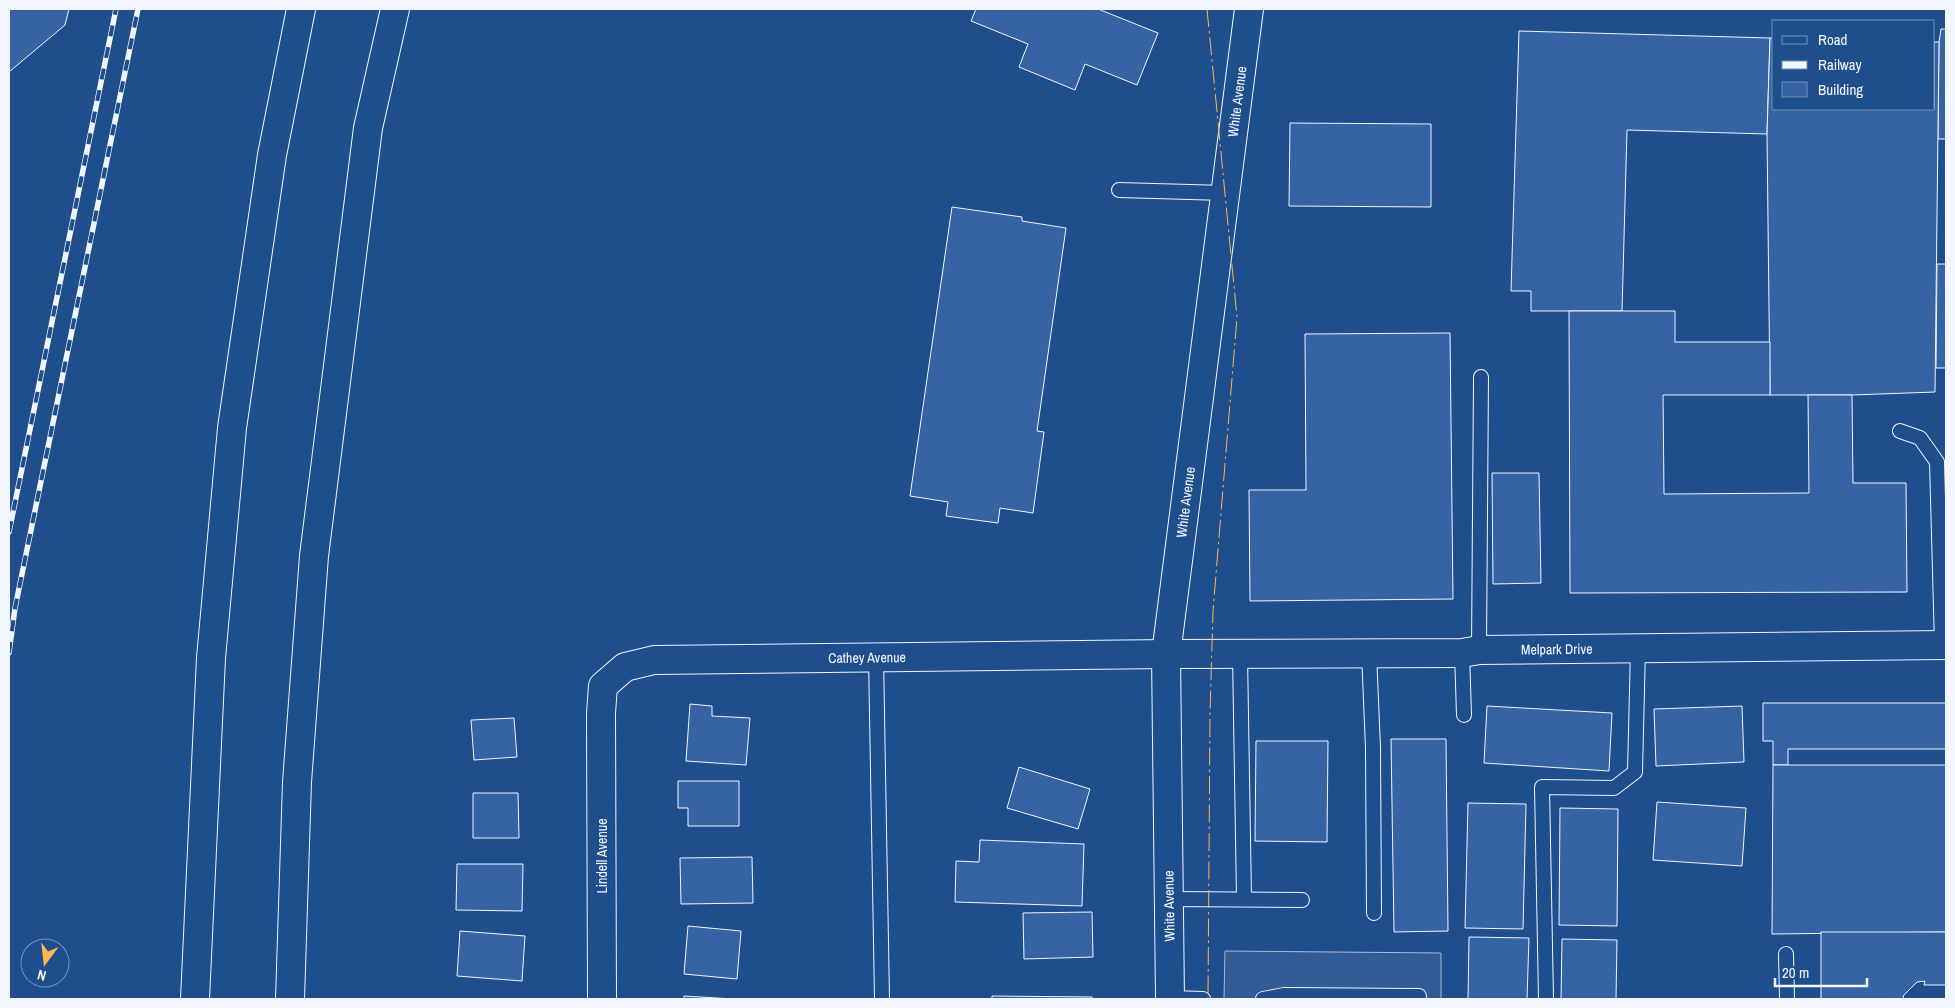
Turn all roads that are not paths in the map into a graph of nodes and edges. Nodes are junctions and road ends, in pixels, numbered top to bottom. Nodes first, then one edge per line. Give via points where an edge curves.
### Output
1 (301, 9) edge
2 (395, 9) edge
3 (1249, 9) edge
4 (1119, 190) dead end
5 (1225, 193) junction
6 (1481, 376) dead end
7 (1900, 431) dead end
8 (1944, 645) edge
9 (1638, 648) junction
10 (1470, 651) junction
11 (1368, 653) junction
12 (1166, 654) junction
13 (1240, 654) junction
14 (876, 658) junction
15 (602, 713) joint
16 (1464, 715) dead end
17 (1169, 898) junction
18 (1244, 899) junction
19 (1302, 900) dead end
20 (1374, 913) dead end
21 (1786, 954) dead end
22 (1419, 996) dead end
23 (1170, 998) edge
24 (195, 999) edge
25 (290, 999) edge
26 (602, 999) edge
27 (882, 999) edge
28 (1203, 999) edge
29 (1263, 999) edge
30 (1546, 999) edge
31 (1786, 999) edge

1 - 24 main road via 272,155 232,428 211,658
2 - 25 main road via 368,128 314,556 297,782
3 - 5 main road, White Avenue
4 - 5 lane
5 - 12 main road, White Avenue
6 - 10 lane
7 - 8 lane via 1920,438 1937,462
8 - 9 main road, Melpark Drive
9 - 10 main road, Melpark Drive
9 - 30 lane via 1635,772 1614,788 1542,787
10 - 11 main road, Melpark Drive
10 - 16 lane
11 - 13 main road, Melpark Drive
11 - 20 lane
12 - 13 main road, Melpark Drive
12 - 14 main road, Cathey Avenue
12 - 17 main road, White Avenue
13 - 18 lane
14 - 15 main road, Cathey Avenue via 654,660 626,667 603,686
14 - 27 lane
15 - 26 main road, Lindell Avenue
17 - 18 lane
17 - 23 main road, White Avenue
18 - 19 lane
21 - 31 lane
22 - 29 lane via 1284,995
23 - 28 lane

